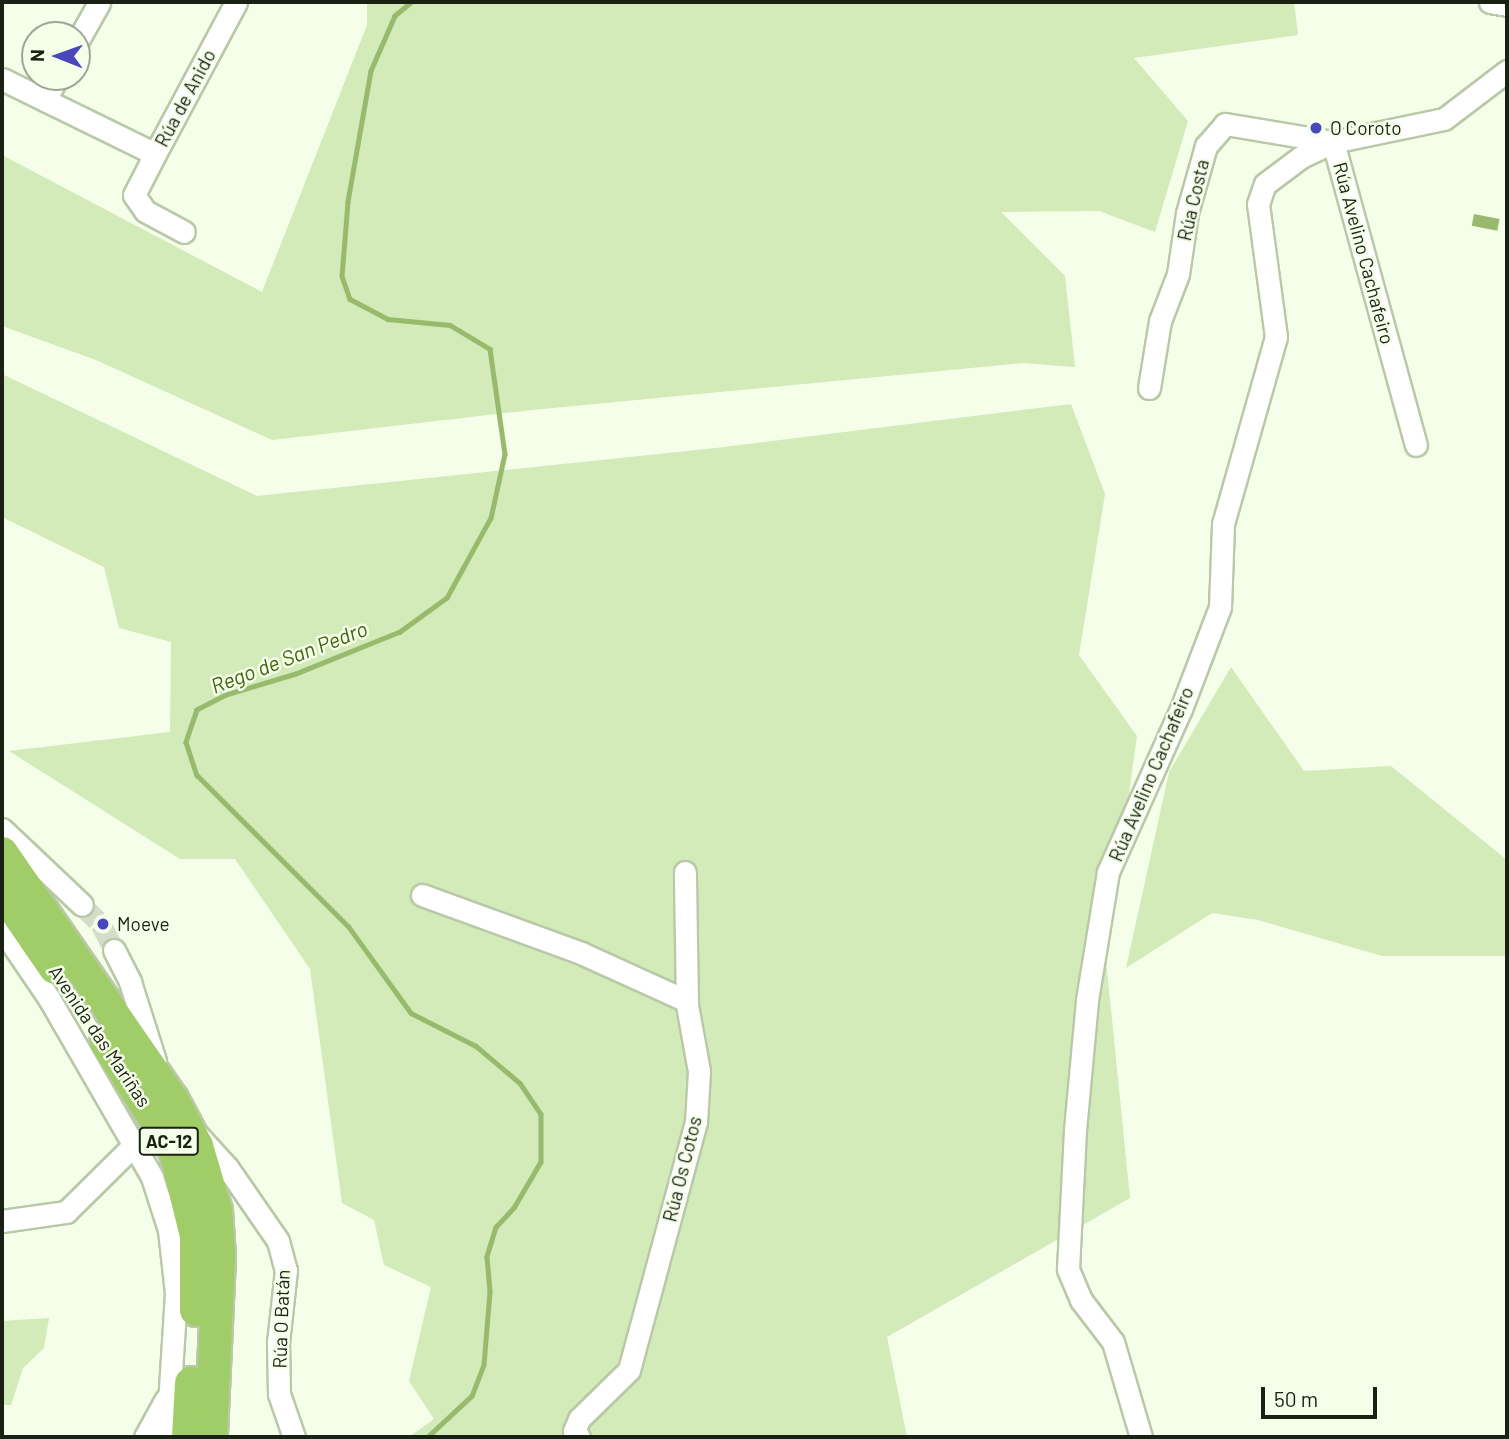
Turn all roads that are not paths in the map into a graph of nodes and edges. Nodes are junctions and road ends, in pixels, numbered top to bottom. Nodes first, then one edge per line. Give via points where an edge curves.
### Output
1 (236, 2) edge
2 (1490, 2) edge
3 (99, 3) edge
4 (1507, 5) edge
5 (89, 21) edge
6 (1507, 71) edge
7 (2, 79) edge
8 (50, 91) edge
9 (45, 100) junction
10 (1333, 142) junction
11 (155, 154) junction
12 (184, 232) dead end
13 (1149, 388) dead end
14 (1416, 445) dead end
15 (2, 829) edge
16 (2, 853) edge
17 (685, 872) dead end
18 (2, 891) edge
19 (422, 895) dead end
20 (82, 905) tunnel mouth
21 (2, 929) edge
22 (114, 950) tunnel mouth
23 (687, 1001) junction
24 (160, 1084) junction
25 (185, 1122) junction
26 (134, 1145) junction
27 (2, 1221) edge
28 (278, 1241) joint
29 (167, 1398) junction
30 (145, 1437) edge
31 (167, 1437) edge
32 (188, 1437) edge
33 (211, 1437) edge
34 (294, 1437) edge
35 (579, 1437) edge
36 (1141, 1437) edge

1 - 11 street, Rúa de Anido
2 - 4 street
3 - 5 street
6 - 10 street, Rúa Avelino Cachafeiro via 1444,119
7 - 9 street, Rúa de Anido
8 - 9 street
9 - 11 street, Rúa de Anido
10 - 13 street, Rúa Costa via 1225,124 1206,146 1187,213 1178,274 1160,321
10 - 14 street, Rúa Avelino Cachafeiro
10 - 36 street, Rúa Avelino Cachafeiro via 1301,157 1265,184 1258,204 1276,337 1223,524 1220,607 1181,709 1108,872 1087,1000 1068,1269 1081,1300 1113,1342
11 - 12 street via 134,195 145,211
15 - 20 street
16 - 24 highway, Avenida das Mariñas / AC-12
17 - 23 street, Rúa Os Cotos
18 - 32 highway, Avenida das Mariñas / AC-12 via 175,1150 196,1236
19 - 23 street via 581,953
21 - 26 street, Avenida das Mariñas via 50,1000
22 - 24 street via 130,982
23 - 35 street, Rúa Os Cotos via 699,1072 696,1122 629,1370 579,1419 574,1431
24 - 25 highway, Avenida das Mariñas / AC-12
25 - 28 street, Avenida das Mariñas via 227,1167
25 - 33 highway, Avenida das Mariñas / AC-12 via 216,1211 218,1298
26 - 27 street via 66,1213
26 - 29 street, Avenida das Mariñas via 152,1177 169,1230 176,1293
28 - 34 street, Rúa O Batán via 286,1270 278,1342 279,1394
29 - 30 street, Avenida das Mariñas
29 - 31 street, Avenida das Mariñas

